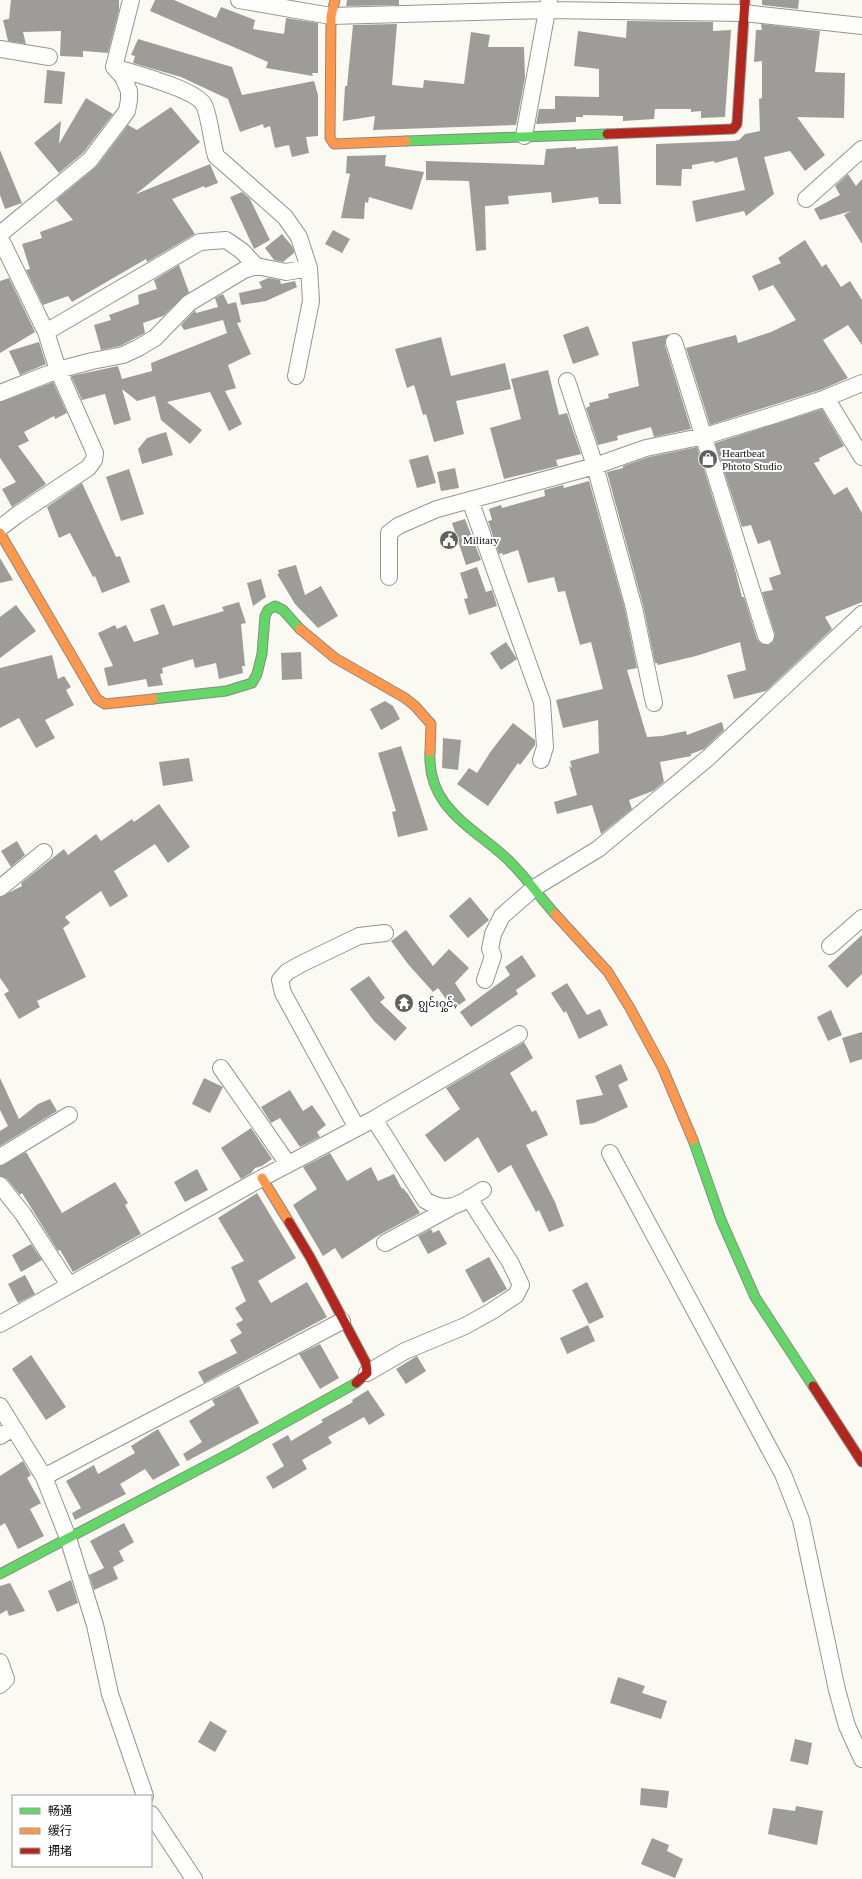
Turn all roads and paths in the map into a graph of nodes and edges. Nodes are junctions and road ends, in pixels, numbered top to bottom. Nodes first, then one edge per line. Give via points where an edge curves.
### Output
1 (132, 0) edge
2 (239, 0) edge
3 (335, 0) edge
4 (548, 5) edge
5 (744, 6) edge
6 (331, 16) junction
7 (862, 26) edge
8 (0, 48) edge
9 (49, 57) dead end
10 (114, 67) junction
11 (524, 136) junction
12 (862, 149) edge
13 (806, 199) dead end
14 (0, 234) edge
15 (0, 238) edge
16 (256, 266) junction
17 (309, 268) junction
18 (46, 332) junction
19 (674, 342) dead end
20 (58, 370) junction
21 (296, 376) dead end
22 (566, 381) dead end
23 (862, 383) edge
24 (0, 393) edge
25 (826, 398) junction
26 (705, 436) junction
27 (862, 457) edge
28 (594, 466) junction
29 (470, 500) junction
30 (0, 528) edge
31 (0, 533) edge
32 (389, 577) dead end
33 (862, 614) edge
34 (766, 636) dead end
35 (654, 703) dead end
36 (541, 760) dead end
37 (44, 852) dead end
38 (0, 888) edge
39 (534, 888) junction
40 (862, 918) edge
41 (385, 933) dead end
42 (830, 946) dead end
43 (485, 980) dead end
44 (519, 1034) dead end
45 (222, 1068) dead end
46 (69, 1115) dead end
47 (374, 1119) junction
48 (357, 1128) junction
49 (610, 1153) dead end
50 (0, 1157) edge
51 (288, 1164) junction
52 (262, 1178) junction
53 (0, 1185) edge
54 (450, 1208) junction
55 (385, 1243) dead end
56 (69, 1285) junction
57 (342, 1320) junction
58 (0, 1324) edge
59 (367, 1373) junction
60 (0, 1406) edge
61 (6, 1432) edge
62 (862, 1462) edge
63 (44, 1477) junction
64 (68, 1538) junction
65 (0, 1574) edge
66 (0, 1662) edge
67 (0, 1685) edge
68 (862, 1759) edge
69 (145, 1795) edge
70 (152, 1816) edge
71 (194, 1879) edge

1 - 10 street
2 - 6 street
3 - 6 street
4 - 5 street
4 - 6 street
4 - 11 street
5 - 7 street
5 - 11 street via 737,124 733,129
6 - 11 street via 330,138 334,144
8 - 9 street
10 - 14 street via 123,77 129,90 127,111 90,160
10 - 17 street via 184,90 199,98 205,106 216,156 285,217 299,237
12 - 13 street
15 - 18 street
16 - 17 street via 286,272
16 - 18 street via 242,251 226,240 200,242
16 - 20 street via 244,270 189,303 155,338 138,348 123,355
17 - 21 street via 311,301
18 - 20 street
19 - 26 street
20 - 24 street
20 - 30 street via 95,453 94,460 88,468
22 - 28 street
23 - 25 street
25 - 26 street
25 - 27 street
26 - 28 street via 646,448
26 - 34 street
28 - 29 street
28 - 35 street via 634,608
29 - 32 street via 437,509 398,526 389,533
29 - 36 street via 542,702 545,747
31 - 39 street via 97,699 105,704 226,691 252,683 262,654 265,616 271,607 279,607 335,658 405,698 426,717 431,724 429,768 434,785 452,814 505,857
33 - 39 street via 709,757 598,849
37 - 38 street
39 - 43 street via 502,916 493,934 490,949 494,956
39 - 62 street via 608,972 630,1008 663,1069 694,1144 720,1220 755,1297
40 - 42 street
41 - 48 street via 359,936 301,964 280,980 283,993
44 - 47 street
45 - 51 street
46 - 50 street
47 - 48 street
47 - 54 street via 425,1200 436,1207
48 - 51 street
49 - 68 street via 783,1474 800,1520 837,1690 847,1726
51 - 52 street
52 - 56 street
52 - 57 street via 310,1257
53 - 56 street
54 - 55 street
54 - 59 street via 476,1194 521,1285 516,1295 465,1326 405,1351
56 - 58 street
57 - 59 street via 366,1363
57 - 63 street
59 - 64 street via 360,1381 232,1452
60 - 61 street
61 - 63 street
63 - 64 street
64 - 65 street
64 - 69 street via 95,1625 110,1694
66 - 67 street via 6,1679
70 - 71 street

